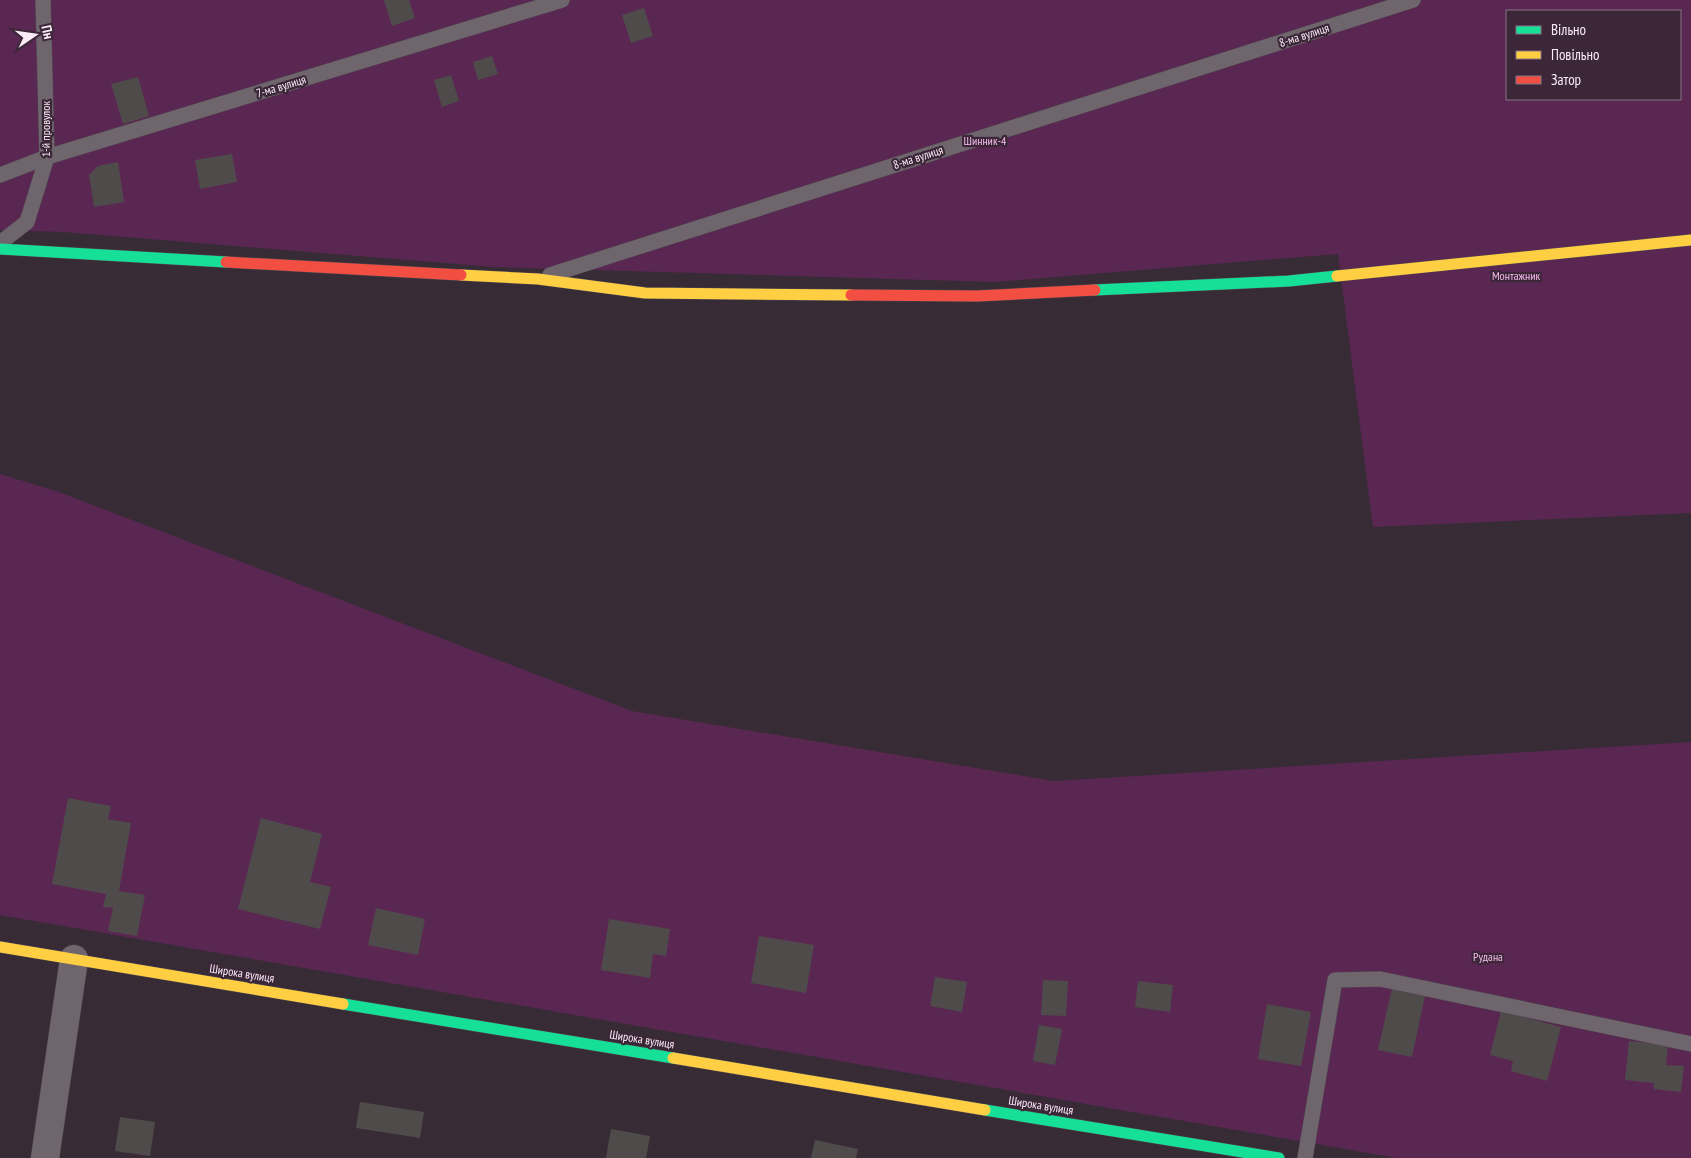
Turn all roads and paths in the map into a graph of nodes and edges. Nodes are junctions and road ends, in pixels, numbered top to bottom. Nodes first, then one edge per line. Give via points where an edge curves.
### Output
1 (43, 0) edge
2 (562, 0) edge
3 (1414, 0) edge
4 (47, 157) junction
5 (0, 175) edge
6 (1691, 240) edge
7 (0, 243) edge
8 (0, 249) edge
9 (538, 279) junction
10 (0, 947) edge
11 (74, 959) junction
12 (1691, 1044) edge
13 (45, 1158) edge
14 (1279, 1158) edge
15 (1305, 1158) edge

1 - 4 lane, 1-й провулок
2 - 4 lane, 7-ма вулиця
3 - 9 lane, 8-ма вулиця
4 - 5 lane, 7-ма вулиця
4 - 7 lane, 1-й провулок via 27,222
6 - 9 street via 1290,281 976,296 645,293
8 - 9 street
10 - 11 street, Широка вулиця
11 - 13 street
11 - 14 street, Широка вулиця
12 - 15 lane via 1380,978 1335,980

